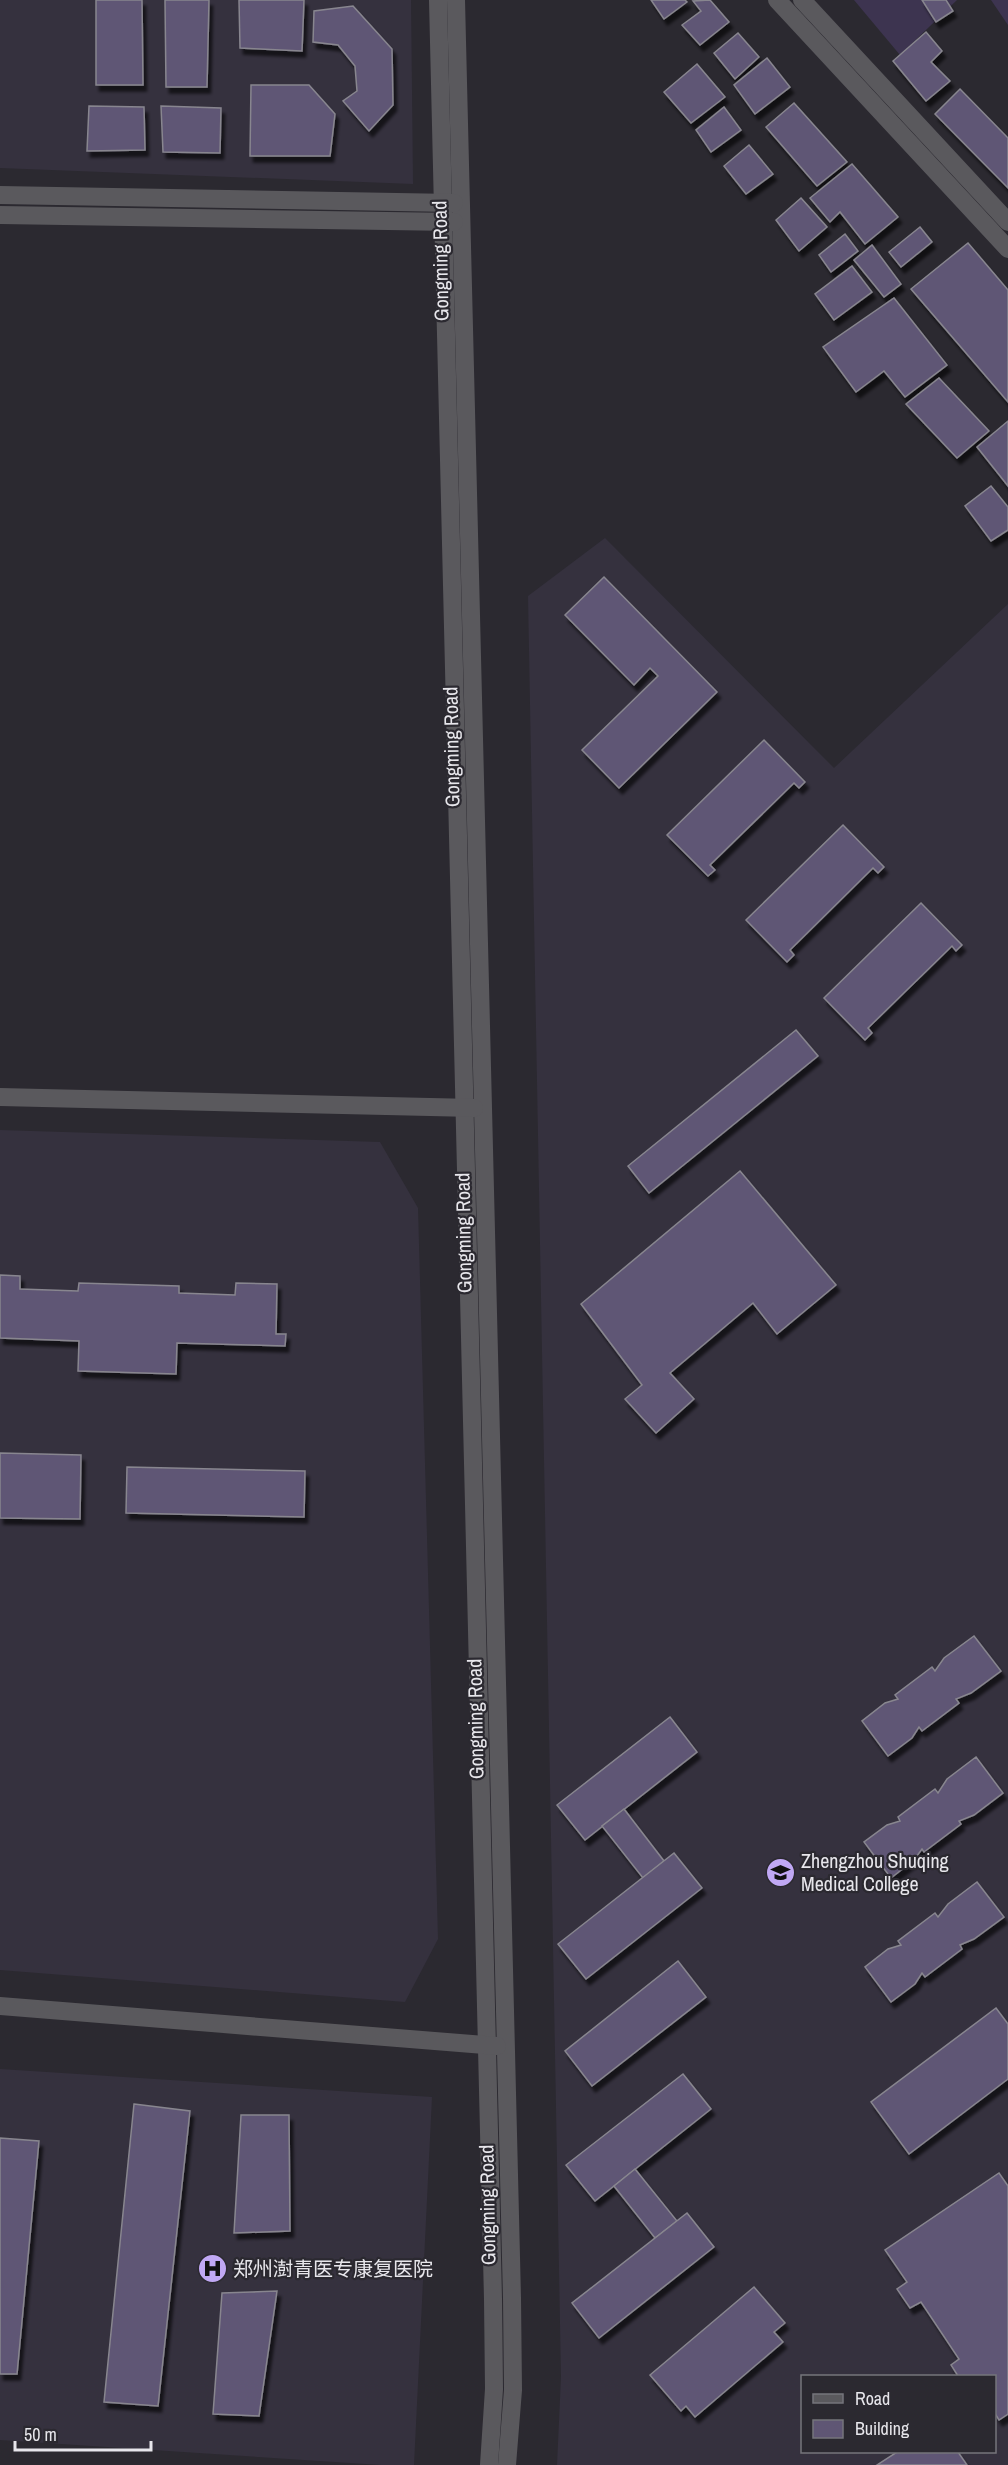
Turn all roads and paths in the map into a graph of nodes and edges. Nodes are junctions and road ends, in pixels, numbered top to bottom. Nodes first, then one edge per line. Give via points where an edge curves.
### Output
1 (438, 0) edge
2 (456, 0) edge
3 (777, 0) edge
4 (802, 0) edge
5 (0, 195) edge
6 (443, 202) junction
7 (462, 203) junction
8 (0, 214) edge
9 (443, 222) junction
10 (462, 222) junction
11 (1008, 222) edge
12 (1008, 249) edge
13 (0, 1097) edge
14 (464, 1108) junction
15 (482, 1108) junction
16 (0, 2006) edge
17 (487, 2045) junction
18 (505, 2046) junction
19 (489, 2465) edge
20 (507, 2465) edge

1 - 6 street, Gongming Road
2 - 7 street, Gongming Road
3 - 12 street
4 - 11 street
5 - 6 street
6 - 7 street
6 - 9 street, Gongming Road
7 - 10 street, Gongming Road
8 - 9 street
9 - 10 street
9 - 14 street, Gongming Road
10 - 15 street, Gongming Road
13 - 14 street
14 - 15 street
14 - 17 street, Gongming Road
15 - 18 street, Gongming Road
16 - 17 street
17 - 18 street
17 - 19 street, Gongming Road via 494,2389
18 - 20 street, Gongming Road via 513,2390

